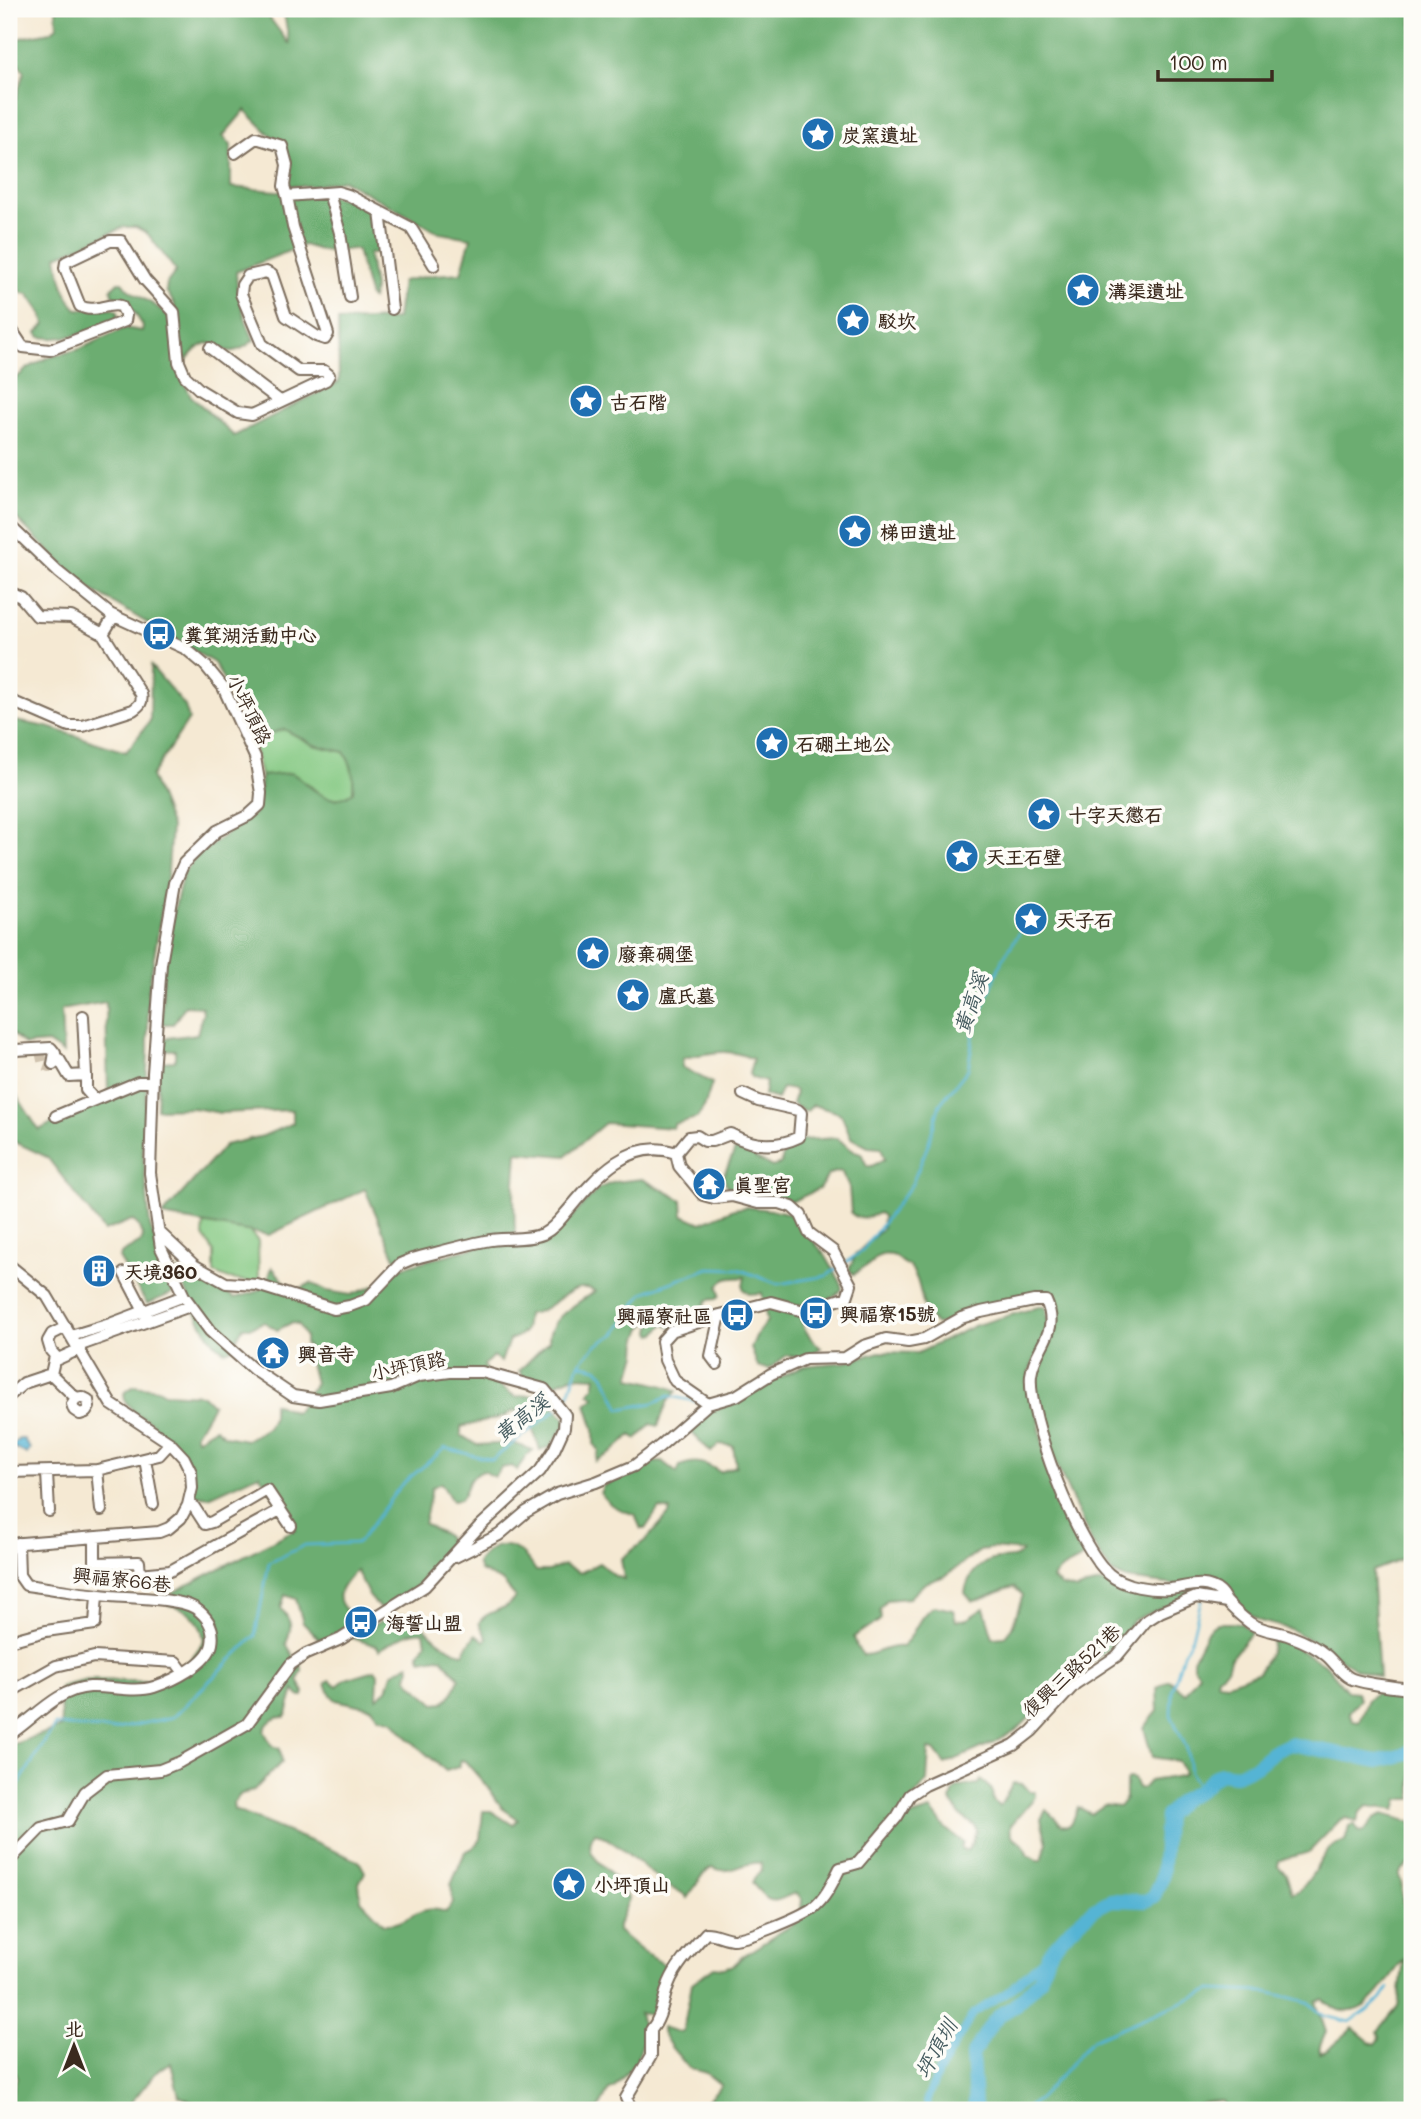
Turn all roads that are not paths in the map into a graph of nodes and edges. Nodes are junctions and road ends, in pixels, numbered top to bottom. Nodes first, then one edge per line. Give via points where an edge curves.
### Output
1 (235, 153) dead end
2 (329, 193) junction
3 (287, 197) junction
4 (380, 212) junction
5 (434, 265) dead end
6 (350, 297) dead end
7 (392, 309) dead end
8 (9, 326) edge
9 (210, 348) dead end
10 (280, 401) junction
11 (9, 524) edge
12 (9, 592) edge
13 (114, 616) junction
14 (103, 634) junction
15 (9, 700) edge
16 (83, 1016) dead end
17 (9, 1044) edge
18 (86, 1075) junction
19 (153, 1082) junction
20 (743, 1094) dead end
21 (94, 1099) junction
22 (55, 1116) dead end
23 (676, 1153) junction
24 (158, 1231) junction
25 (9, 1265) edge
26 (124, 1273) dead end
27 (187, 1301) junction
28 (720, 1315) junction
29 (146, 1316) junction
30 (69, 1331) junction
31 (79, 1347) junction
32 (55, 1356) junction
33 (717, 1364) dead end
34 (51, 1374) junction
35 (9, 1396) edge
36 (76, 1398) dead end
37 (708, 1404) junction
38 (170, 1443) junction
39 (145, 1459) junction
40 (97, 1470) junction
41 (9, 1472) edge
42 (47, 1473) junction
43 (153, 1504) dead end
44 (188, 1505) junction
45 (101, 1510) dead end
46 (280, 1510) junction
47 (49, 1511) dead end
48 (291, 1526) dead end
49 (95, 1538) junction
50 (13, 1544) edge
51 (452, 1558) junction
52 (97, 1595) junction
53 (1227, 1602) junction
54 (9, 1641) edge
55 (184, 1673) junction
56 (1412, 1689) edge
57 (9, 1690) edge
58 (11, 1731) edge
59 (9, 1861) edge
60 (632, 2110) edge

1 - 3 street via 256,138 282,146
2 - 3 street
2 - 4 street via 348,195
2 - 6 street
3 - 10 street via 328,334 325,339 316,337 286,316 272,275 266,272 248,276 241,294 262,344 299,371 329,375
4 - 5 street via 411,228
4 - 7 street
8 - 10 street via 23,347 50,350 125,321 121,306 87,310 80,306 65,268 66,262 110,241 121,241 145,280 174,312 179,362 186,376 238,413 251,415
9 - 10 street
11 - 13 street, 小坪頂路 via 58,572
12 - 14 street via 21,597 37,616 71,617
13 - 14 street
13 - 19 street, 小坪頂路 via 186,649 205,665 236,712 255,757 261,793 260,804 250,815 217,831 192,854 175,883 161,964
14 - 15 street via 141,694 134,710 69,726
16 - 18 street
17 - 18 street via 15,1050 51,1048 69,1076
18 - 21 street via 86,1090
19 - 21 street via 138,1082
19 - 24 street, 小坪頂路 via 150,1173
20 - 23 street via 795,1107 801,1113 799,1137 780,1144 754,1144 730,1134 712,1141 694,1136
21 - 22 street
23 - 24 street via 664,1149 631,1152 540,1235 486,1241 412,1259 400,1264 366,1300 334,1309 257,1285 226,1283 194,1265
23 - 28 street via 679,1166 703,1195 792,1207 809,1233 833,1251 852,1285 848,1297 812,1310 771,1302
24 - 27 street, 小坪頂路 via 161,1248
25 - 30 street via 47,1296
26 - 29 street
27 - 29 street
27 - 51 street, 小坪頂路 via 210,1331 293,1396 320,1400 450,1372 482,1372 544,1389 565,1415 554,1450 540,1471
28 - 33 street via 711,1356
28 - 37 street via 671,1331 662,1341 675,1381
29 - 30 street
29 - 31 street
30 - 31 street
30 - 32 street via 52,1334 48,1340
31 - 32 street via 58,1359
31 - 38 street via 111,1404
32 - 34 street
34 - 35 street via 24,1383
34 - 36 street
37 - 51 street via 634,1466 557,1494 499,1535
37 - 53 street via 736,1396 805,1359 845,1357 886,1339 924,1339 961,1318 1046,1301 1051,1330 1038,1353 1030,1394 1044,1446 1069,1509 1093,1553 1109,1574 1121,1581 1160,1589 1206,1585 1221,1592
38 - 39 street via 159,1455
38 - 44 street via 191,1472
39 - 40 street
39 - 43 street
40 - 42 street
40 - 45 street
41 - 42 street
42 - 47 street
44 - 46 street via 205,1524 267,1490
44 - 49 street via 169,1528
46 - 48 street
46 - 49 street, 興福寮66巷 via 170,1571 140,1574 139,1562 95,1563
49 - 50 street
50 - 52 street, 興福寮66巷 via 19,1575 26,1585
51 - 59 street, 小坪頂路 via 409,1598 290,1664 247,1724 160,1770 107,1775 85,1792 68,1821 41,1828
52 - 54 street via 95,1624
52 - 55 street, 興福寮66巷 via 179,1603 208,1618 212,1647
53 - 56 street via 1251,1624 1325,1654 1349,1678
53 - 60 street, 復興三路521巷 via 1196,1597 1160,1612 1146,1621 1117,1656 1075,1684 1014,1745 910,1795 858,1863 840,1868 813,1908 743,1937 706,1933 678,1965 670,1982 658,2022 651,2030 651,2056 626,2098
55 - 57 street via 176,1662 94,1657 56,1666
55 - 58 street, 興福寮66巷 via 150,1689 88,1687 66,1693

